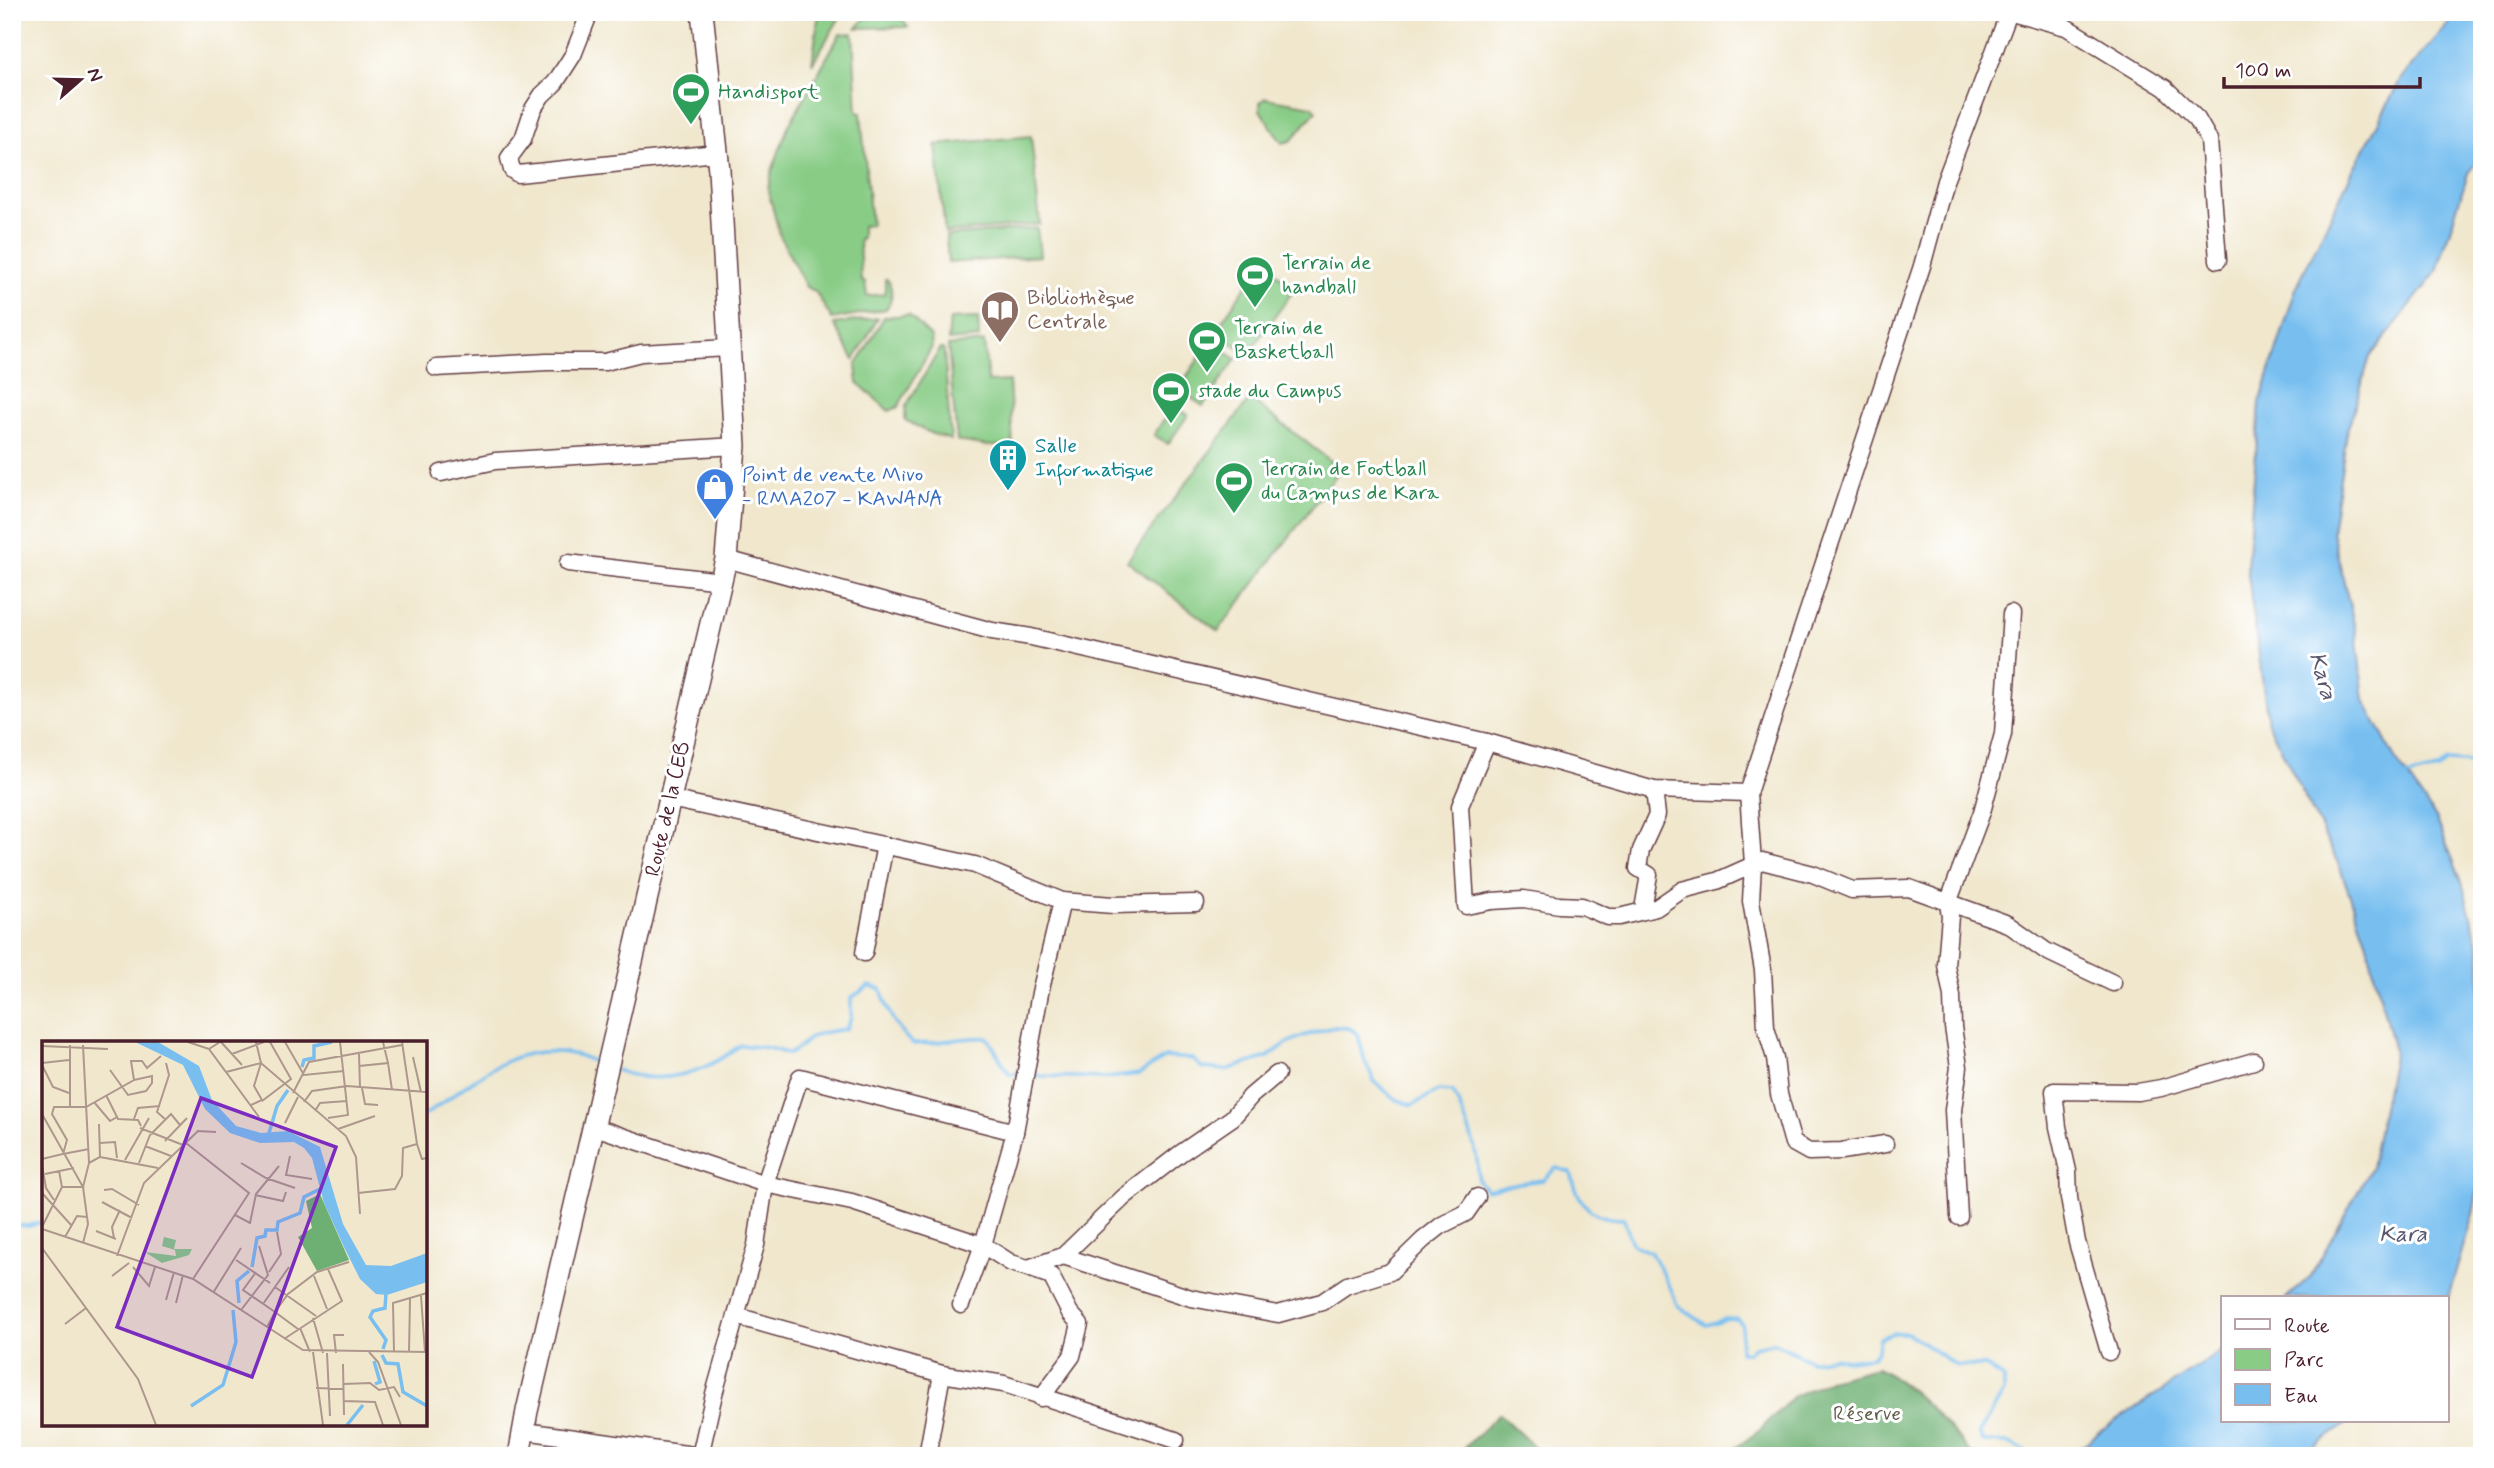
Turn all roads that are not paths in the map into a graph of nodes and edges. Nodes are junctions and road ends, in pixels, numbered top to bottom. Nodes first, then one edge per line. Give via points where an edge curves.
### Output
1 (590, 12) edge
2 (702, 12) edge
3 (2010, 12) edge
4 (716, 153) junction
5 (2218, 260) dead end
6 (728, 348) junction
7 (436, 368) dead end
8 (735, 446) junction
9 (441, 473) dead end
10 (726, 559) junction
11 (568, 563) dead end
12 (721, 581) junction
13 (2011, 614) dead end
14 (1487, 742) junction
15 (1654, 790) junction
16 (1748, 793) junction
17 (670, 799) junction
18 (885, 845) junction
19 (1753, 864) junction
20 (1062, 901) junction
21 (1948, 903) junction
22 (1196, 904) dead end
23 (1643, 909) junction
24 (864, 953) dead end
25 (2113, 983) dead end
26 (2254, 1061) dead end
27 (1277, 1074) dead end
28 (594, 1127) junction
29 (1015, 1132) junction
30 (1885, 1144) dead end
31 (765, 1184) junction
32 (1477, 1197) dead end
33 (1959, 1217) dead end
34 (984, 1245) junction
35 (1063, 1256) junction
36 (1028, 1268) junction
37 (961, 1306) dead end
38 (736, 1316) junction
39 (2109, 1352) dead end
40 (942, 1374) junction
41 (1041, 1398) junction
42 (525, 1431) junction
43 (1176, 1440) dead end
44 (519, 1456) edge
45 (700, 1456) edge
46 (927, 1456) edge

1 - 4 street via 573,55 542,95 523,139 509,158 512,170 518,174
2 - 4 main road, Route de la CEB
3 - 5 street via 2066,27 2165,88 2197,119 2209,140
3 - 16 street via 1945,181 1922,266
4 - 6 main road, Route de la CEB
6 - 7 street via 641,353 605,362
6 - 8 main road, Route de la CEB
8 - 9 street via 495,461
8 - 10 main road, Route de la CEB
10 - 12 main road, Route de la CEB
10 - 14 street via 992,631
11 - 12 street
12 - 17 main road, Route de la CEB
13 - 21 street via 2003,734 1982,812
14 - 15 street
14 - 23 street via 1461,806 1466,906 1524,899 1582,906 1608,917
15 - 16 street
15 - 23 street via 1657,815 1638,868 1649,875
16 - 19 street
17 - 18 street
17 - 28 main road, Route de la CEB
18 - 20 street via 975,865
18 - 24 street
19 - 21 street via 1762,861 1787,867 1852,890 1909,888
19 - 23 street via 1717,881 1682,890 1656,908
19 - 30 street via 1751,901 1763,970 1766,1028 1793,1143 1809,1152
20 - 22 street
20 - 29 street
21 - 25 street via 2008,924 2046,951
21 - 33 street via 1946,965 1959,1068 1953,1110
26 - 39 street via 2138,1092 2054,1091 2077,1242
27 - 35 street via 1232,1118 1124,1197
28 - 31 street
28 - 42 main road, Route de la CEB
29 - 31 street via 800,1076
29 - 34 street
31 - 34 street via 852,1202
31 - 38 street via 756,1245
32 - 35 street via 1465,1213 1442,1225 1390,1272 1347,1285 1322,1302 1278,1314 1191,1298
34 - 36 street
34 - 37 street
35 - 36 street
36 - 41 street via 1051,1276 1080,1324 1072,1356
38 - 40 street
38 - 45 street
40 - 41 street via 1004,1384
40 - 46 street
41 - 43 street
42 - 44 main road, Route de la CEB
42 - 45 street

